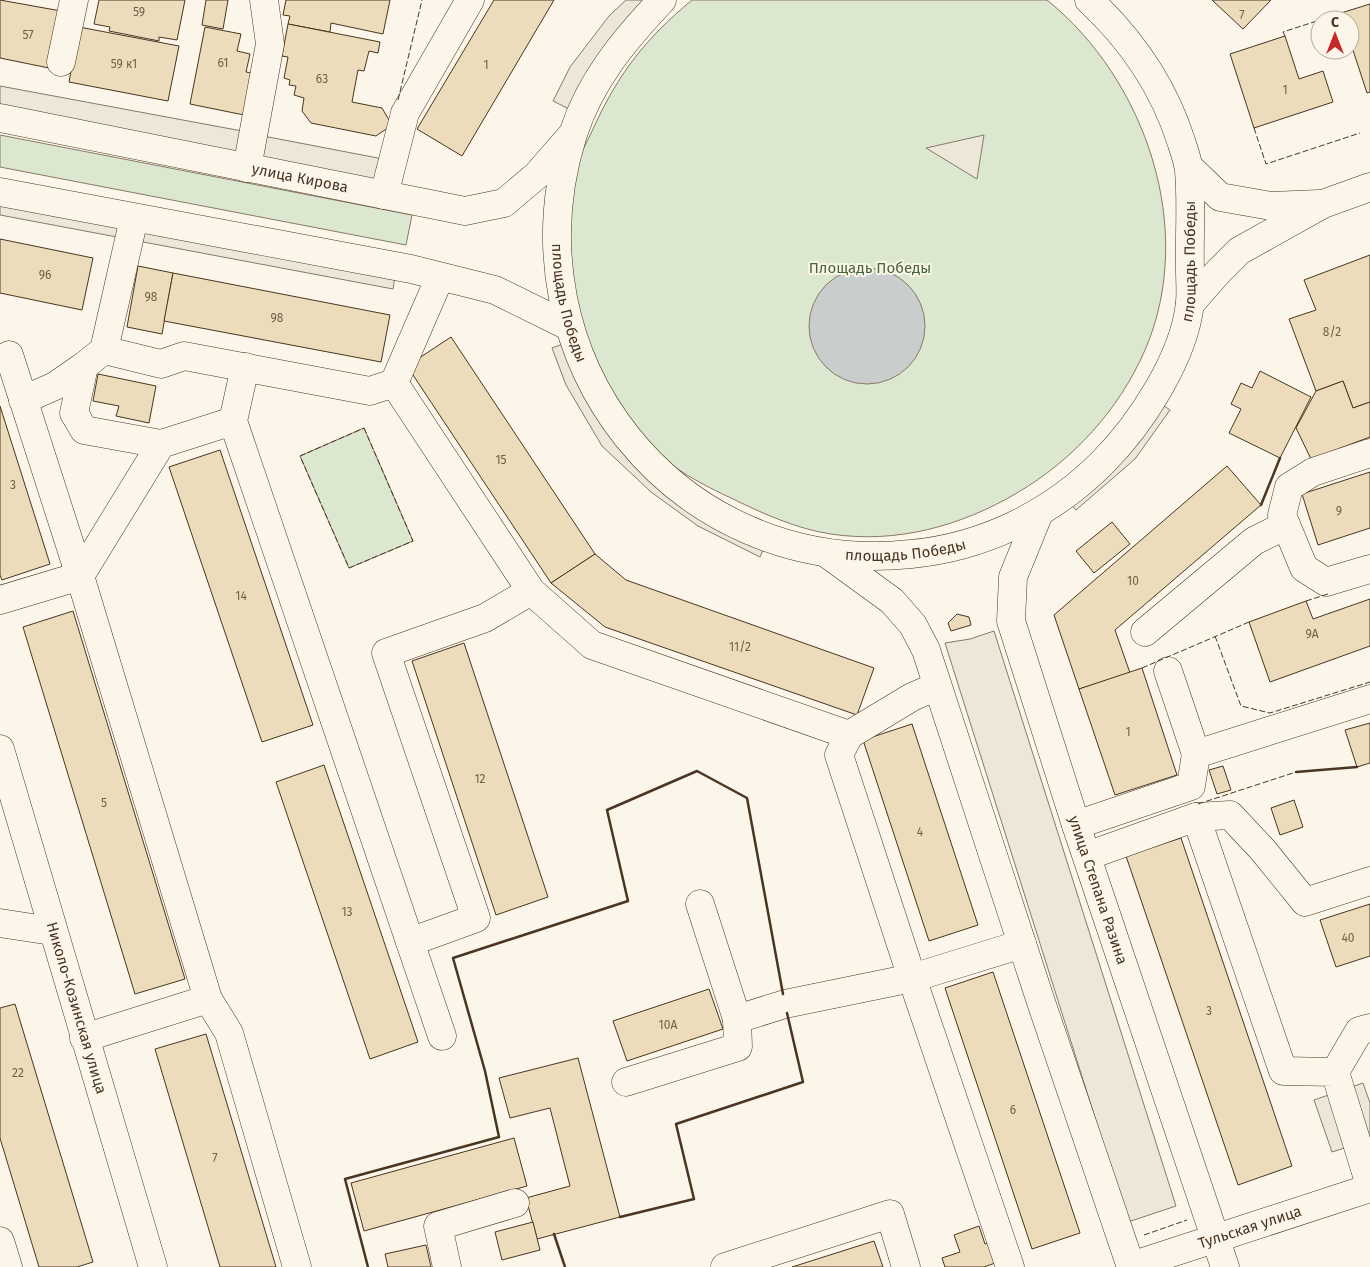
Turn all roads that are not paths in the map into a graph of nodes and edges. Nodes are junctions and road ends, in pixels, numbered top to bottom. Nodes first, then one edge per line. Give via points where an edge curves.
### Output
1 (74, 0) edge
2 (264, 0) edge
3 (470, 0) edge
4 (662, 0) edge
5 (1089, 0) edge
6 (61, 62) dead end
7 (0, 118) edge
8 (574, 133) junction
9 (1189, 167) junction
10 (247, 168) junction
11 (1370, 187) edge
12 (0, 192) edge
13 (384, 195) junction
14 (1323, 204) junction
15 (134, 218) junction
16 (440, 277) junction
17 (1190, 304) junction
18 (568, 326) junction
19 (9, 355) dead end
20 (94, 358) junction
21 (245, 367) junction
22 (394, 383) junction
23 (23, 400) junction
24 (233, 421) junction
25 (161, 444) junction
26 (1370, 453) edge
27 (1039, 513) junction
28 (1286, 525) junction
29 (826, 553) junction
30 (1370, 569) edge
31 (80, 576) junction
32 (531, 591) junction
33 (0, 600) edge
34 (1145, 632) dead end
35 (1168, 671) dead end
36 (937, 686) junction
37 (1370, 699) edge
38 (849, 735) junction
39 (0, 748) edge
40 (1196, 754) junction
41 (8, 801) edge
42 (1196, 817) junction
43 (1076, 825) junction
44 (1087, 856) junction
45 (1370, 881) edge
46 (700, 904) dead end
47 (0, 923) edge
48 (52, 931) junction
49 (410, 942) junction
50 (1022, 944) junction
51 (912, 978) junction
52 (208, 999) junction
53 (737, 1019) junction
54 (1370, 1028) edge
55 (442, 1036) dead end
56 (84, 1038) junction
57 (1335, 1072) junction
58 (626, 1082) dead end
59 (1370, 1186) edge
60 (515, 1203) dead end
61 (1216, 1238) junction
62 (0, 1241) edge
63 (8, 1267) edge
64 (153, 1267) edge
65 (297, 1267) edge
66 (448, 1267) edge
67 (725, 1267) edge
68 (906, 1267) edge
69 (1010, 1267) edge
70 (1130, 1267) edge
71 (1225, 1267) edge

1 - 6 main road
2 - 10 main road via 270,44
3 - 13 main road via 406,113
4 - 8 main road, площадь Победы via 620,46 596,84
5 - 9 main road, площадь Победы via 1114,24 1147,67 1172,115
7 - 10 main road, улица Кирова
8 - 13 main road, улица Кирова via 538,176 504,202 465,211
8 - 18 main road, площадь Победы via 559,197 557,262
9 - 14 main road via 1220,197 1271,206
9 - 17 main road, площадь Победы
10 - 13 main road, улица Кирова
11 - 14 main road
12 - 15 main road
14 - 17 main road via 1239,251
15 - 16 main road
15 - 20 main road
16 - 18 main road via 495,290
16 - 22 main road
17 - 27 main road, площадь Победы via 1178,346 1155,396 1123,442 1084,481
18 - 29 main road, площадь Победы via 590,382 623,433 664,477 713,513 768,538
19 - 23 main road
20 - 21 main road via 161,364 184,356
20 - 23 main road via 55,386
20 - 25 main road via 74,413 84,430
21 - 22 main road via 370,391
21 - 24 main road
22 - 32 main road
23 - 31 main road
24 - 25 main road
24 - 49 main road
25 - 31 main road
26 - 28 main road via 1313,472 1289,486 1282,515
27 - 29 main road, площадь Победы via 1007,530 938,552 882,557
27 - 43 main road, улица Степана Разина via 1013,577 1011,621
28 - 30 main road via 1304,568 1326,582
28 - 34 main road via 1254,541
29 - 36 main road via 892,601 913,625 926,650
31 - 33 main road
31 - 52 main road
32 - 38 main road via 592,645
32 - 49 main road via 485,618 386,653 476,918
35 - 40 main road
36 - 38 main road via 912,697
36 - 50 main road
37 - 40 main road
38 - 51 main road via 839,755
39 - 41 main road, Николо-Козинская улица
40 - 43 main road via 1191,786
41 - 48 main road, Николо-Козинская улица
42 - 44 main road
42 - 45 main road via 1230,815 1262,848 1305,902
42 - 57 main road via 1283,1071
43 - 44 main road, улица Степана Разина
44 - 61 main road, улица Степана Разина
46 - 53 main road
47 - 48 main road
48 - 56 main road, Николо-Козинская улица
49 - 55 main road
50 - 51 main road
50 - 70 main road
51 - 53 main road via 786,1004
51 - 69 main road
52 - 56 main road
52 - 65 main road via 229,1033
53 - 58 main road via 738,1047
54 - 57 main road via 1359,1032
56 - 64 main road, Николо-Козинская улица
57 - 59 main road
59 - 61 main road, Тульская улица
60 - 66 main road via 438,1226
61 - 70 main road, Тульская улица
61 - 71 main road, улица Степана Разина
62 - 63 main road
67 - 68 main road via 890,1214

